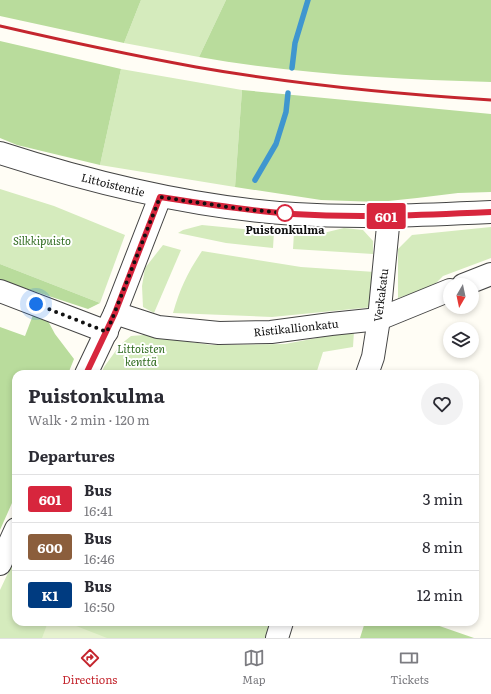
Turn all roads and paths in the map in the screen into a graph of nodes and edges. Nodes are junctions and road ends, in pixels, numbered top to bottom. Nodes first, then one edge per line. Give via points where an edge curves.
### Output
1 (0, 153) edge
2 (160, 197) junction
3 (491, 212) edge
4 (389, 216) junction
5 (491, 274) edge
6 (479, 279) edge
7 (0, 290) edge
8 (443, 293) edge
9 (379, 319) junction
10 (111, 322) junction
11 (88, 370) edge
12 (368, 370) edge
13 (12, 538) edge
14 (0, 564) edge
15 (281, 626) edge
16 (277, 638) edge

1 - 2 street, Littoistentie
2 - 4 street, Littoistentie via 294,214
2 - 10 street
3 - 4 street, Littoistentie
4 - 9 street, Verkakatu
5 - 6 street
7 - 10 street, Ristikallionkatu
8 - 9 street, Ristikallionkatu
9 - 10 street, Ristikallionkatu via 271,332 219,333
9 - 12 street, Verkakatu
10 - 11 street
13 - 14 street
15 - 16 street

